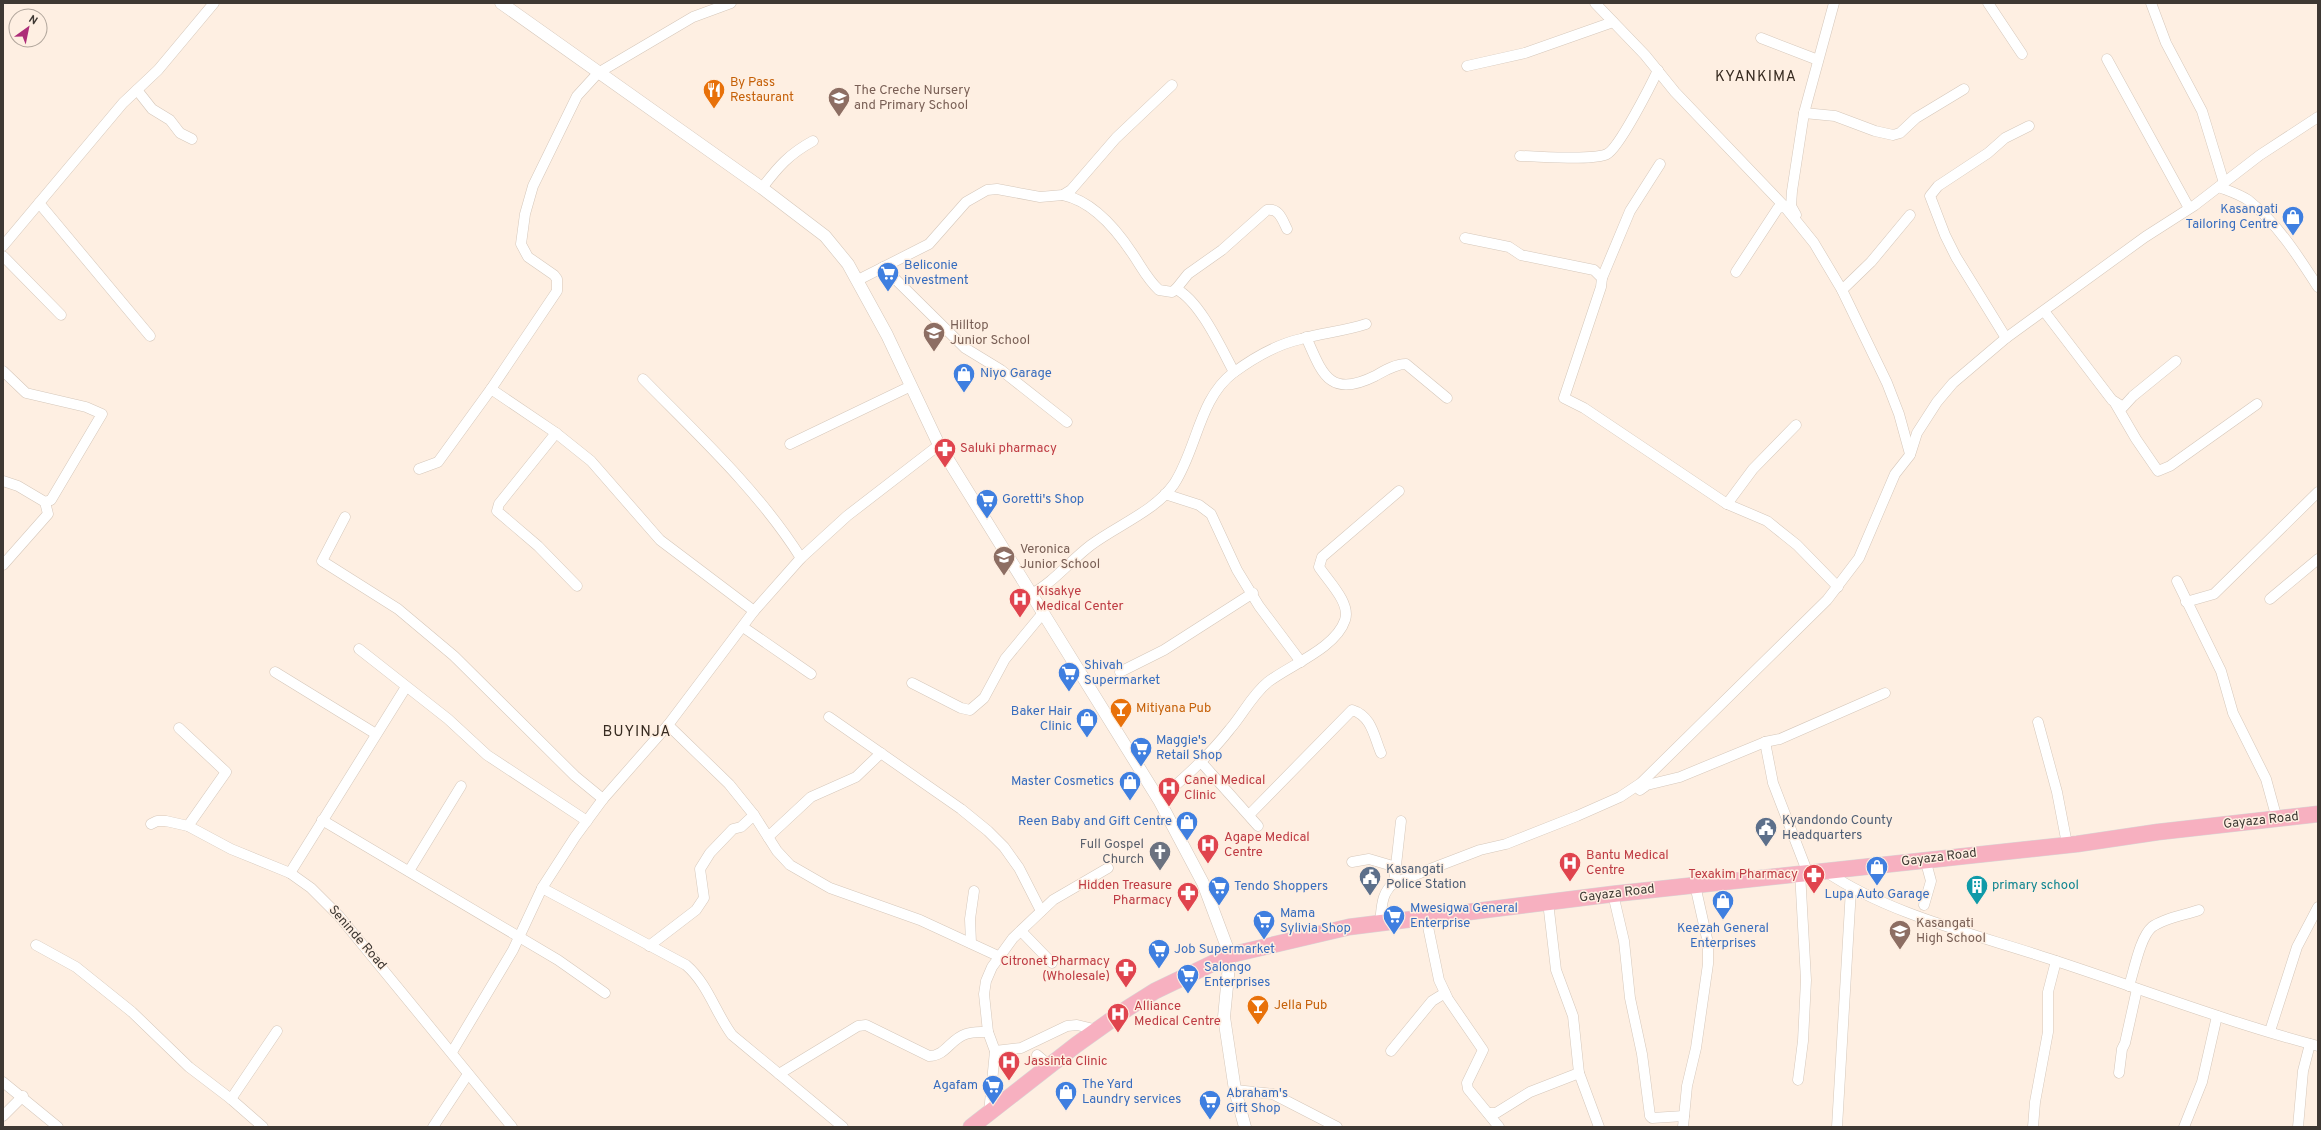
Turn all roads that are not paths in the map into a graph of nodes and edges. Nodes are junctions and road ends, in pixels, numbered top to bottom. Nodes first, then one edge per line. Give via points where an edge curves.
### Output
1 (214, 3) edge
2 (501, 3) edge
3 (731, 3) edge
4 (1595, 3) edge
5 (1834, 3) edge
6 (1988, 3) edge
7 (2151, 3) edge
8 (1613, 22) junction
9 (1761, 38) dead end
10 (2022, 54) dead end
11 (2107, 59) dead end
12 (1818, 60) junction
13 (1467, 66) dead end
14 (1658, 70) junction
15 (598, 73) junction
16 (1172, 85) dead end
17 (1964, 89) dead end
18 (137, 90) junction
19 (1804, 113) junction
20 (2318, 117) edge
21 (2030, 126) dead end
22 (192, 139) dead end
23 (813, 141) dead end
24 (1520, 156) dead end
25 (1660, 164) dead end
26 (2222, 185) junction
27 (762, 188) junction
28 (1067, 192) junction
29 (39, 203) junction
30 (1099, 206) dead end
31 (1788, 206) junction
32 (2189, 208) junction
33 (1910, 215) dead end
34 (1287, 229) dead end
35 (1465, 238) dead end
36 (3, 246) edge
37 (3, 256) edge
38 (883, 267) junction
39 (1736, 272) dead end
40 (1602, 278) junction
41 (858, 280) junction
42 (2318, 287) edge
43 (1176, 289) junction
44 (1842, 290) junction
45 (2044, 311) junction
46 (61, 315) dead end
47 (1366, 324) dead end
48 (150, 336) dead end
49 (1306, 338) junction
50 (2006, 338) junction
51 (2176, 361) dead end
52 (3, 371) edge
53 (1234, 372) junction
54 (643, 379) dead end
55 (911, 386) junction
56 (491, 389) junction
57 (1447, 398) dead end
58 (2115, 403) junction
59 (2257, 404) dead end
60 (1067, 422) dead end
61 (1796, 425) dead end
62 (556, 433) junction
63 (790, 444) dead end
64 (940, 445) junction
65 (1910, 455) junction
66 (419, 469) dead end
67 (3, 481) edge
68 (1399, 491) dead end
69 (2318, 492) edge
70 (1165, 494) junction
71 (45, 502) junction
72 (1727, 504) junction
73 (345, 517) dead end
74 (801, 558) junction
75 (2318, 559) edge
76 (3, 565) edge
77 (2177, 581) dead end
78 (577, 586) dead end
79 (1838, 587) junction
80 (1253, 593) junction
81 (1031, 594) junction
82 (2270, 599) dead end
83 (2186, 602) junction
84 (754, 612) junction
85 (1043, 613) junction
86 (743, 627) junction
87 (359, 650) dead end
88 (1301, 662) junction
89 (275, 672) dead end
90 (1120, 672) dead end
91 (811, 674) dead end
92 (912, 682) dead end
93 (406, 687) junction
94 (1885, 693) dead end
95 (829, 717) dead end
96 (2038, 722) dead end
97 (668, 724) junction
98 (179, 728) dead end
99 (376, 734) junction
100 (1765, 742) junction
101 (880, 753) junction
102 (1381, 754) dead end
103 (1201, 762) junction
104 (461, 786) dead end
105 (1620, 797) junction
106 (603, 799) junction
107 (1159, 800) junction
108 (2318, 814) edge
109 (754, 815) junction
110 (1249, 815) junction
111 (2277, 819) junction
112 (322, 820) junction
113 (586, 821) junction
114 (1401, 821) dead end
115 (151, 824) dead end
116 (188, 826) junction
117 (1258, 826) dead end
118 (768, 837) junction
119 (2067, 844) junction
120 (1925, 859) junction
121 (1352, 862) dead end
122 (1396, 867) junction
123 (1108, 868) dead end
124 (408, 871) junction
125 (1825, 871) junction
126 (1803, 872) junction
127 (290, 873) junction
128 (1394, 884) junction
129 (1695, 885) junction
130 (542, 888) junction
131 (1851, 889) junction
132 (974, 891) dead end
133 (1613, 894) junction
134 (1548, 902) junction
135 (1924, 905) dead end
136 (2318, 907) edge
137 (2199, 910) dead end
138 (1041, 911) junction
139 (1426, 917) junction
140 (1380, 923) junction
141 (1021, 931) junction
142 (520, 937) junction
143 (972, 943) junction
144 (36, 945) dead end
145 (649, 946) junction
146 (1230, 954) junction
147 (998, 956) junction
148 (2056, 961) junction
149 (1052, 963) dead end
150 (2133, 987) junction
151 (605, 993) dead end
152 (1445, 993) junction
153 (2218, 1016) junction
154 (1098, 1030) junction
155 (277, 1031) dead end
156 (2270, 1031) junction
157 (988, 1032) junction
158 (2314, 1045) edge
159 (995, 1051) junction
160 (1391, 1051) dead end
161 (452, 1052) junction
162 (1579, 1073) junction
163 (2119, 1073) dead end
164 (468, 1074) junction
165 (778, 1074) junction
166 (1798, 1080) dead end
167 (3, 1082) edge
168 (1235, 1090) junction
169 (23, 1096) junction
170 (230, 1098) junction
171 (989, 1113) junction
172 (1488, 1113) junction
173 (3, 1116) edge
174 (1684, 1116) junction
175 (58, 1127) edge
176 (263, 1127) edge
177 (433, 1127) edge
178 (512, 1127) edge
179 (843, 1127) edge
180 (971, 1127) edge
181 (1246, 1127) edge
182 (1336, 1127) edge
183 (1499, 1127) edge
184 (1599, 1127) edge
185 (1683, 1127) edge
186 (1837, 1127) edge
187 (2033, 1127) edge
188 (2184, 1127) edge
189 (2298, 1127) edge

1 - 18 street via 158,70
2 - 15 street
3 - 15 street via 693,17
4 - 8 street
5 - 12 street
6 - 10 street
7 - 26 street via 2166,43 2202,111
8 - 13 street via 1525,53
8 - 14 street
9 - 12 street
11 - 32 street
12 - 19 street
14 - 24 street via 1648,92 1615,146 1607,154 1588,157
14 - 31 street via 1684,102
15 - 27 street
15 - 56 street via 577,96 536,180 525,214 521,248 528,257 554,275 558,285 557,291
16 - 28 street via 1116,138
17 - 19 street via 1916,118 1900,133 1893,135 1835,116
18 - 22 street via 152,109 170,120 180,133
18 - 29 street via 123,103
19 - 31 street
20 - 26 street via 2260,155
21 - 50 street via 2005,138 1988,153 1938,186 1930,196 1956,257
23 - 27 street via 781,162
25 - 40 street via 1630,210
26 - 32 street
26 - 42 street via 2242,196 2261,213 2286,241
27 - 41 street via 825,236
28 - 30 street
28 - 38 street via 1040,197 997,189 987,190 966,202 930,244
28 - 43 street via 1119,235 1159,290 1172,292
29 - 36 street
29 - 48 street
31 - 39 street via 1778,208
31 - 44 street
32 - 45 street
33 - 44 street via 1872,262
34 - 43 street via 1277,212 1273,209 1267,210 1222,250 1188,274
35 - 40 street via 1509,247 1521,255 1594,270
37 - 46 street
38 - 41 street
38 - 60 street via 966,348 1000,370
40 - 72 street via 1564,398 1584,408
41 - 55 street
43 - 53 street via 1189,299 1211,330
44 - 65 street via 1894,399
45 - 50 street
45 - 58 street
47 - 49 street
49 - 53 street via 1285,344
49 - 57 street via 1319,366 1332,382 1362,382 1390,368 1406,364
50 - 65 street via 1945,392 1917,433
51 - 58 street via 2123,407
52 - 71 street via 26,393 86,407 102,414 51,500
53 - 70 street via 1224,381 1210,402 1177,479
54 - 74 street via 752,490 778,522
55 - 63 street
55 - 64 street
56 - 62 street
56 - 66 street via 438,462
58 - 59 street via 2158,471 2170,466
61 - 72 street via 1753,469
62 - 78 street via 499,504 497,511 538,546
62 - 84 street via 597,466 660,540
64 - 74 street via 847,516
64 - 81 street
65 - 79 street via 1895,474 1859,558
67 - 71 street via 18,486
68 - 88 street via 1322,557 1319,568 1344,604 1347,610 1346,620 1336,636
69 - 83 street via 2214,594
70 - 80 street via 1199,505 1211,514 1237,570
70 - 81 street via 1093,544 1042,588
71 - 76 street via 48,514
72 - 79 street via 1767,521 1797,545
73 - 106 street via 322,561 398,609 442,646 575,776
74 - 84 street
75 - 82 street
77 - 83 street
79 - 105 street via 1651,775
80 - 88 street via 1259,606
80 - 90 street via 1164,650
81 - 85 street
83 - 111 street via 2220,671 2233,713 2266,779
84 - 86 street
85 - 92 street via 1005,659 984,698 970,710 961,708
85 - 107 street
86 - 91 street
86 - 97 street
87 - 93 street
88 - 103 street via 1268,682 1253,697 1231,729
89 - 99 street
93 - 99 street
93 - 113 street via 487,755
94 - 100 street via 1788,736
95 - 101 street
96 - 119 street via 2057,792
97 - 106 street
97 - 109 street via 729,784
98 - 116 street via 226,772
99 - 112 street
100 - 105 street via 1680,777 1647,785 1635,794
100 - 126 street via 1773,783
101 - 118 street via 856,776 811,797
101 - 138 street via 961,809 988,831 1019,868
102 - 110 street via 1370,724 1359,712 1352,710
103 - 107 street
103 - 110 street
104 - 124 street
105 - 128 street via 1535,833 1480,850
106 - 113 street
107 - 146 street via 1203,883
108 - 111 main road, Gayaza Road
109 - 118 street
109 - 145 street via 741,827 733,829 710,853 700,869 704,898 696,910
110 - 117 street
111 - 119 main road, Gayaza Road
112 - 124 street
112 - 127 street
113 - 130 street
114 - 122 street
115 - 116 street, Seninde Road via 157,820
116 - 127 street, Seninde Road
118 - 143 street via 790,865 830,888 920,920
119 - 120 main road, Gayaza Road
120 - 125 main road, Gayaza Road
120 - 135 street via 1931,881
121 - 122 street via 1369,859
122 - 128 street
123 - 138 street via 1053,900
124 - 142 street
125 - 126 main road, Gayaza Road
125 - 131 street
126 - 129 main road, Gayaza Road
126 - 166 street via 1806,980
127 - 161 street, Seninde Road via 311,888 339,916
128 - 140 street via 1382,898
129 - 133 main road, Gayaza Road
129 - 174 street via 1708,943 1708,964
130 - 142 street
130 - 145 street
131 - 148 street via 1930,920
131 - 186 street
132 - 143 street via 970,919
133 - 134 main road, Gayaza Road
133 - 174 street via 1624,941 1630,998 1642,1054 1650,1116
134 - 139 main road, Gayaza Road
134 - 162 street via 1556,970 1573,1016
136 - 156 street via 2297,947
137 - 150 street via 2163,922 2149,930 2142,943
138 - 141 street
139 - 140 main road, Gayaza Road
139 - 152 street via 1439,980
140 - 146 main road, Gayaza Road via 1312,934
141 - 147 street
141 - 149 street
142 - 151 street
142 - 161 street
143 - 147 street
144 - 170 street via 76,968 132,1012 188,1067
145 - 165 street via 686,965 694,972 732,1035
146 - 154 main road, Gayaza Road via 1156,991
146 - 168 street via 1224,1017
147 - 157 street via 986,981 984,994
148 - 150 street
148 - 187 street via 2048,992 2048,1032
150 - 153 street
150 - 163 street
152 - 160 street via 1432,1001
152 - 172 street via 1483,1050 1467,1083 1468,1089
153 - 156 street
153 - 188 street via 2202,1082
154 - 159 street via 1077,1025 1066,1026 1021,1048
154 - 171 main road, Gayaza Road
155 - 170 street
156 - 158 street
157 - 159 street
157 - 165 street via 965,1034 943,1053 929,1056 866,1025 858,1026
158 - 189 street via 2304,1071
159 - 171 street
161 - 164 street, Seninde Road
162 - 172 street via 1530,1092 1496,1113
162 - 184 street
164 - 177 street
164 - 178 street, Seninde Road
165 - 179 street
167 - 169 street
168 - 181 street
168 - 182 street via 1273,1094
169 - 173 street
169 - 175 street
170 - 176 street
171 - 180 main road, Gayaza Road
172 - 183 street
174 - 185 street

